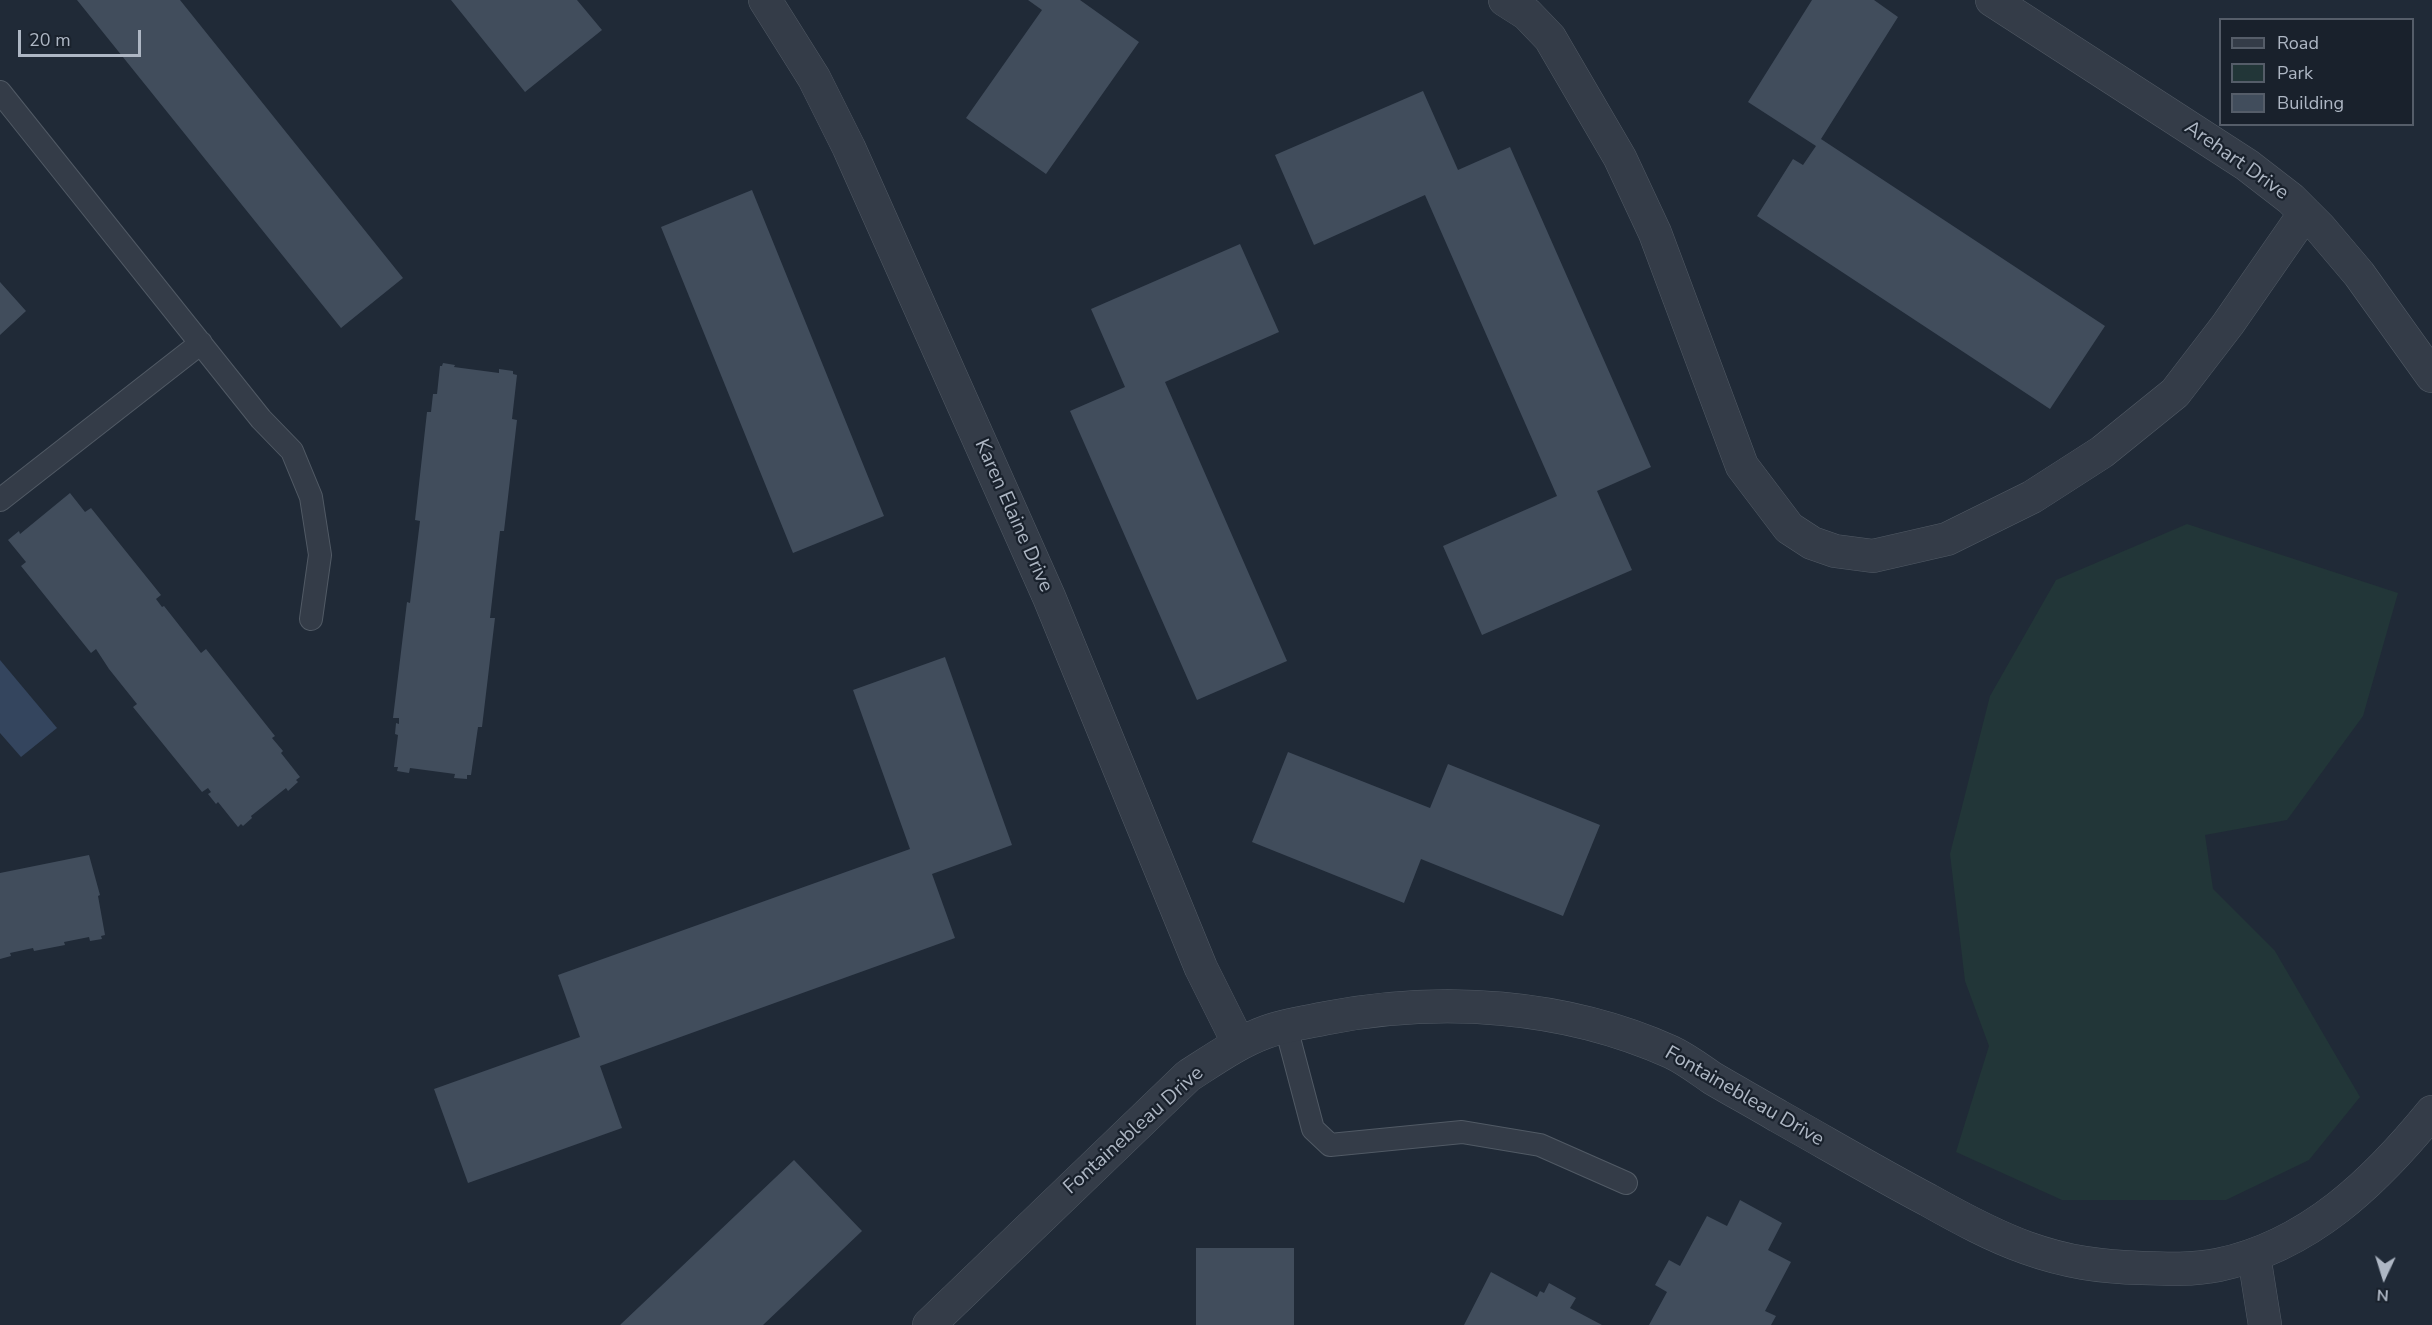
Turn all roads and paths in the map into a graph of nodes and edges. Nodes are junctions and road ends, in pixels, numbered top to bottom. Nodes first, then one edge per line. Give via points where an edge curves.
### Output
1 (765, 0) edge
2 (1506, 0) edge
3 (1992, 0) edge
4 (0, 92) edge
5 (2305, 213) junction
6 (201, 343) junction
7 (2432, 376) edge
8 (0, 500) edge
9 (311, 619) dead end
10 (1286, 1027) junction
11 (1239, 1044) junction
12 (2432, 1112) edge
13 (1626, 1183) dead end
14 (2254, 1256) junction
15 (929, 1325) edge
16 (2265, 1325) edge

1 - 11 street, Karen Elaine Drive via 814,78 849,148 1049,597 1201,968
2 - 5 street via 1527,14 1550,38 1620,158 1655,233 1742,466 1789,528 1812,543 1835,551 1873,556 1947,539 2032,497 2102,452 2175,393
3 - 5 street, Arehart Drive via 2247,165
4 - 6 lane
5 - 7 street, Arehart Drive via 2359,274
6 - 8 lane
6 - 9 lane via 261,419 292,451 311,497 320,555
10 - 11 street, Fontainebleau Drive
10 - 13 lane via 1313,1129 1330,1145 1462,1132 1540,1144
10 - 14 street, Fontainebleau Drive via 1358,1012 1438,1006 1512,1010 1576,1020 1674,1053 1887,1178 1984,1231 2028,1249 2084,1265 2121,1268 2214,1266
11 - 15 street, Fontainebleau Drive via 1188,1076
12 - 14 street via 2353,1197 2317,1224
14 - 16 street

